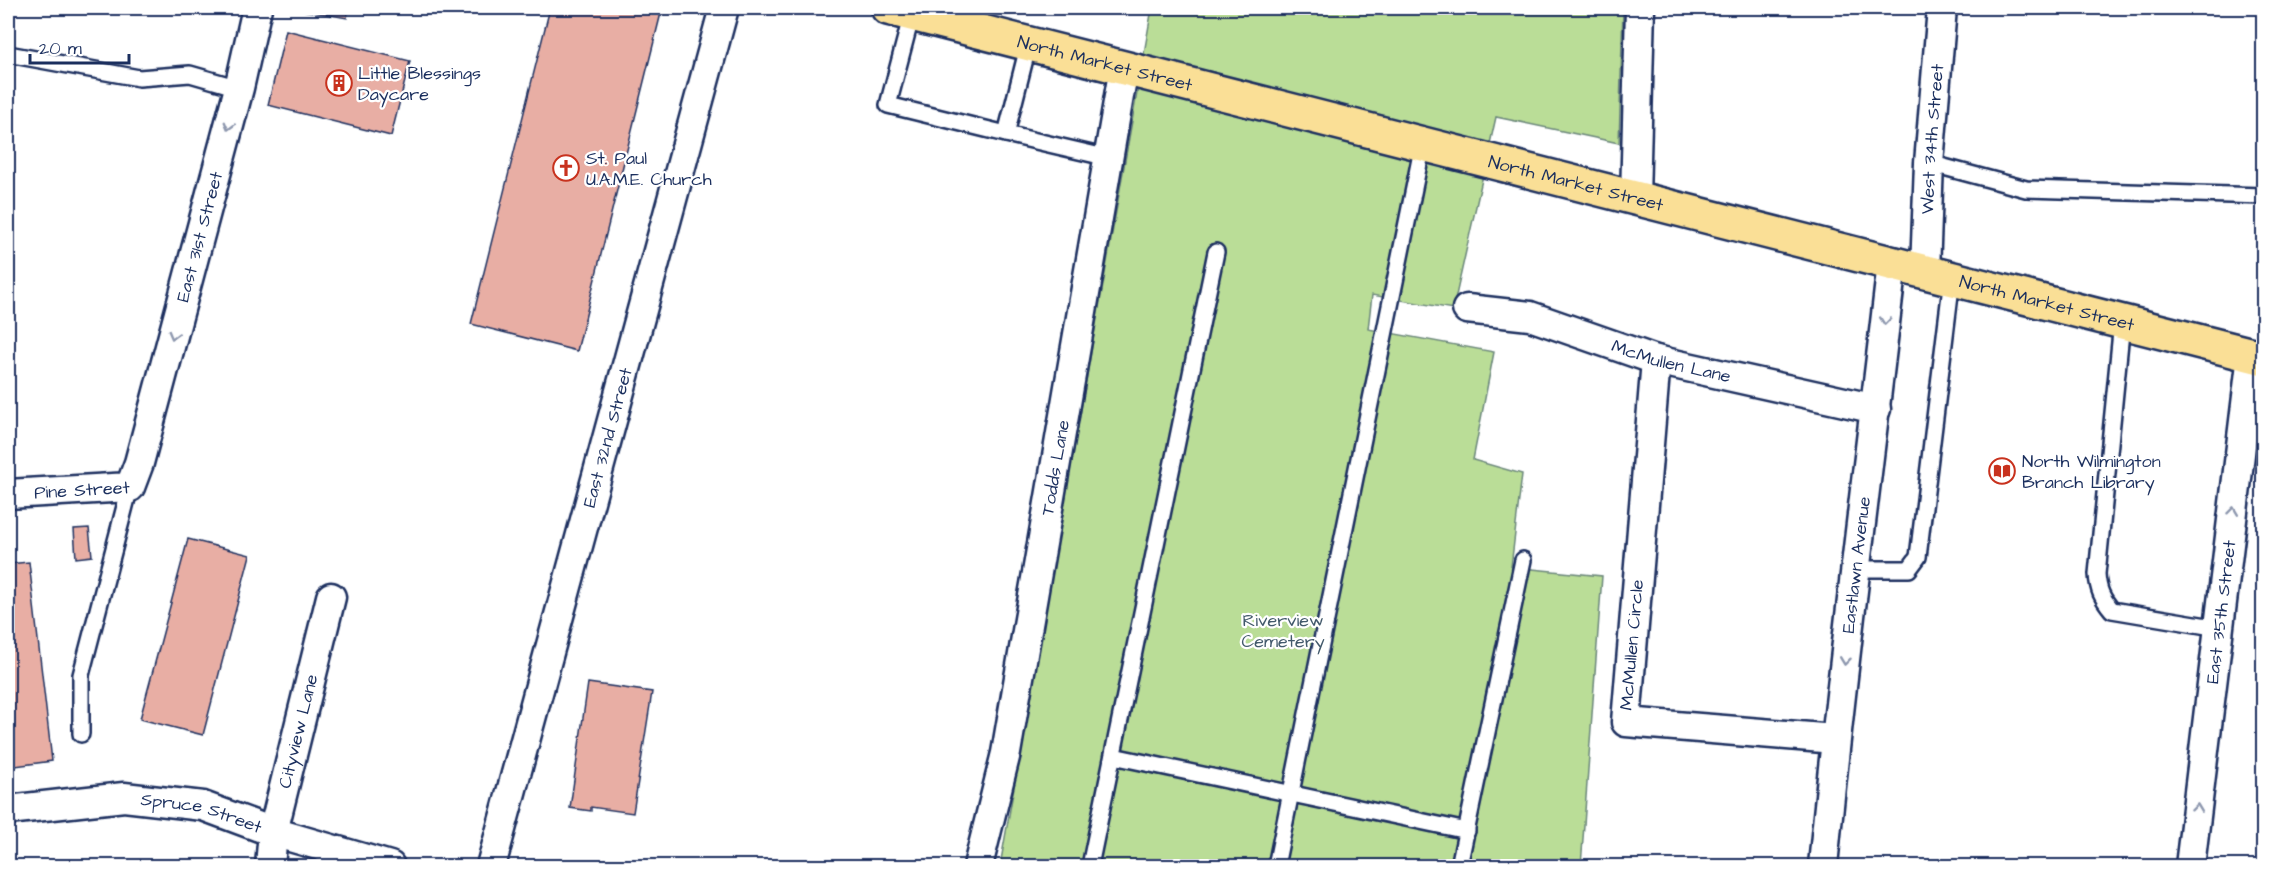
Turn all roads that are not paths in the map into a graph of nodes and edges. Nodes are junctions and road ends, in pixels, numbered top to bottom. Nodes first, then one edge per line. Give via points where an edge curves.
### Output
1 (256, 8) edge
2 (724, 8) edge
3 (1640, 8) edge
4 (1942, 8) edge
5 (900, 10) edge
6 (1029, 43) junction
7 (8, 54) edge
8 (1124, 67) junction
9 (239, 88) junction
10 (1006, 134) junction
11 (1423, 144) junction
12 (1108, 158) junction
13 (1929, 163) junction
14 (2264, 196) edge
15 (1635, 198) junction
16 (1216, 252) dead end
17 (1892, 263) junction
18 (1938, 274) junction
19 (1467, 309) dead end
20 (2122, 322) junction
21 (2258, 356) edge
22 (1656, 360) junction
23 (1876, 409) junction
24 (135, 475) junction
25 (8, 494) edge
26 (1523, 560) dead end
27 (1856, 569) junction
28 (331, 597) dead end
29 (2219, 628) junction
30 (81, 734) dead end
31 (1835, 739) junction
32 (1113, 756) junction
33 (1291, 794) junction
34 (8, 810) edge
35 (1467, 831) junction
36 (273, 832) junction
37 (270, 867) edge
38 (390, 867) edge
39 (491, 867) edge
40 (978, 867) edge
41 (1090, 867) edge
42 (1276, 867) edge
43 (1460, 867) edge
44 (1823, 867) edge
45 (2190, 867) edge

1 - 9 street, East 31st Street
2 - 39 street, East 32nd Street
3 - 15 street
4 - 13 street, West 34th Street
5 - 6 main road, North Market Street
5 - 10 lane via 888,105
6 - 8 main road, North Market Street
6 - 10 lane
7 - 9 lane via 139,78 190,74
8 - 11 main road, North Market Street
8 - 12 street, Todds Lane
9 -> 24 street, East 31st Street
10 - 12 lane
11 - 15 main road, North Market Street
11 - 33 lane
12 - 40 street, Todds Lane via 1006,753
13 - 14 lane via 2026,189
13 - 18 street, West 34th Street
15 - 17 main road, North Market Street
16 - 32 lane
17 - 18 main road, North Market Street
17 -> 23 street, Eastlawn Avenue
18 - 20 main road, North Market Street
18 - 27 lane via 1944,346 1918,557 1909,569
19 - 22 street, McMullen Lane via 1530,316
20 - 21 main road, North Market Street
20 - 29 lane via 2098,588 2112,610
29 -> 21 street, East 35th Street
22 - 23 street, McMullen Lane
22 - 31 street, McMullen Circle via 1626,722
23 - 27 street, Eastlawn Avenue
24 - 25 street, Pine Street
24 - 30 lane via 81,675
26 - 35 lane
27 -> 31 street, Eastlawn Avenue
28 - 36 street, Cityview Lane
45 -> 29 street, East 35th Street
31 - 44 street, Eastlawn Avenue
32 - 33 lane
32 - 41 lane
33 - 35 lane
33 - 42 lane
34 - 36 street, Spruce Street via 124,797 203,806
35 - 43 lane
36 - 37 street, Cityview Lane
36 - 38 street, Spruce Street

